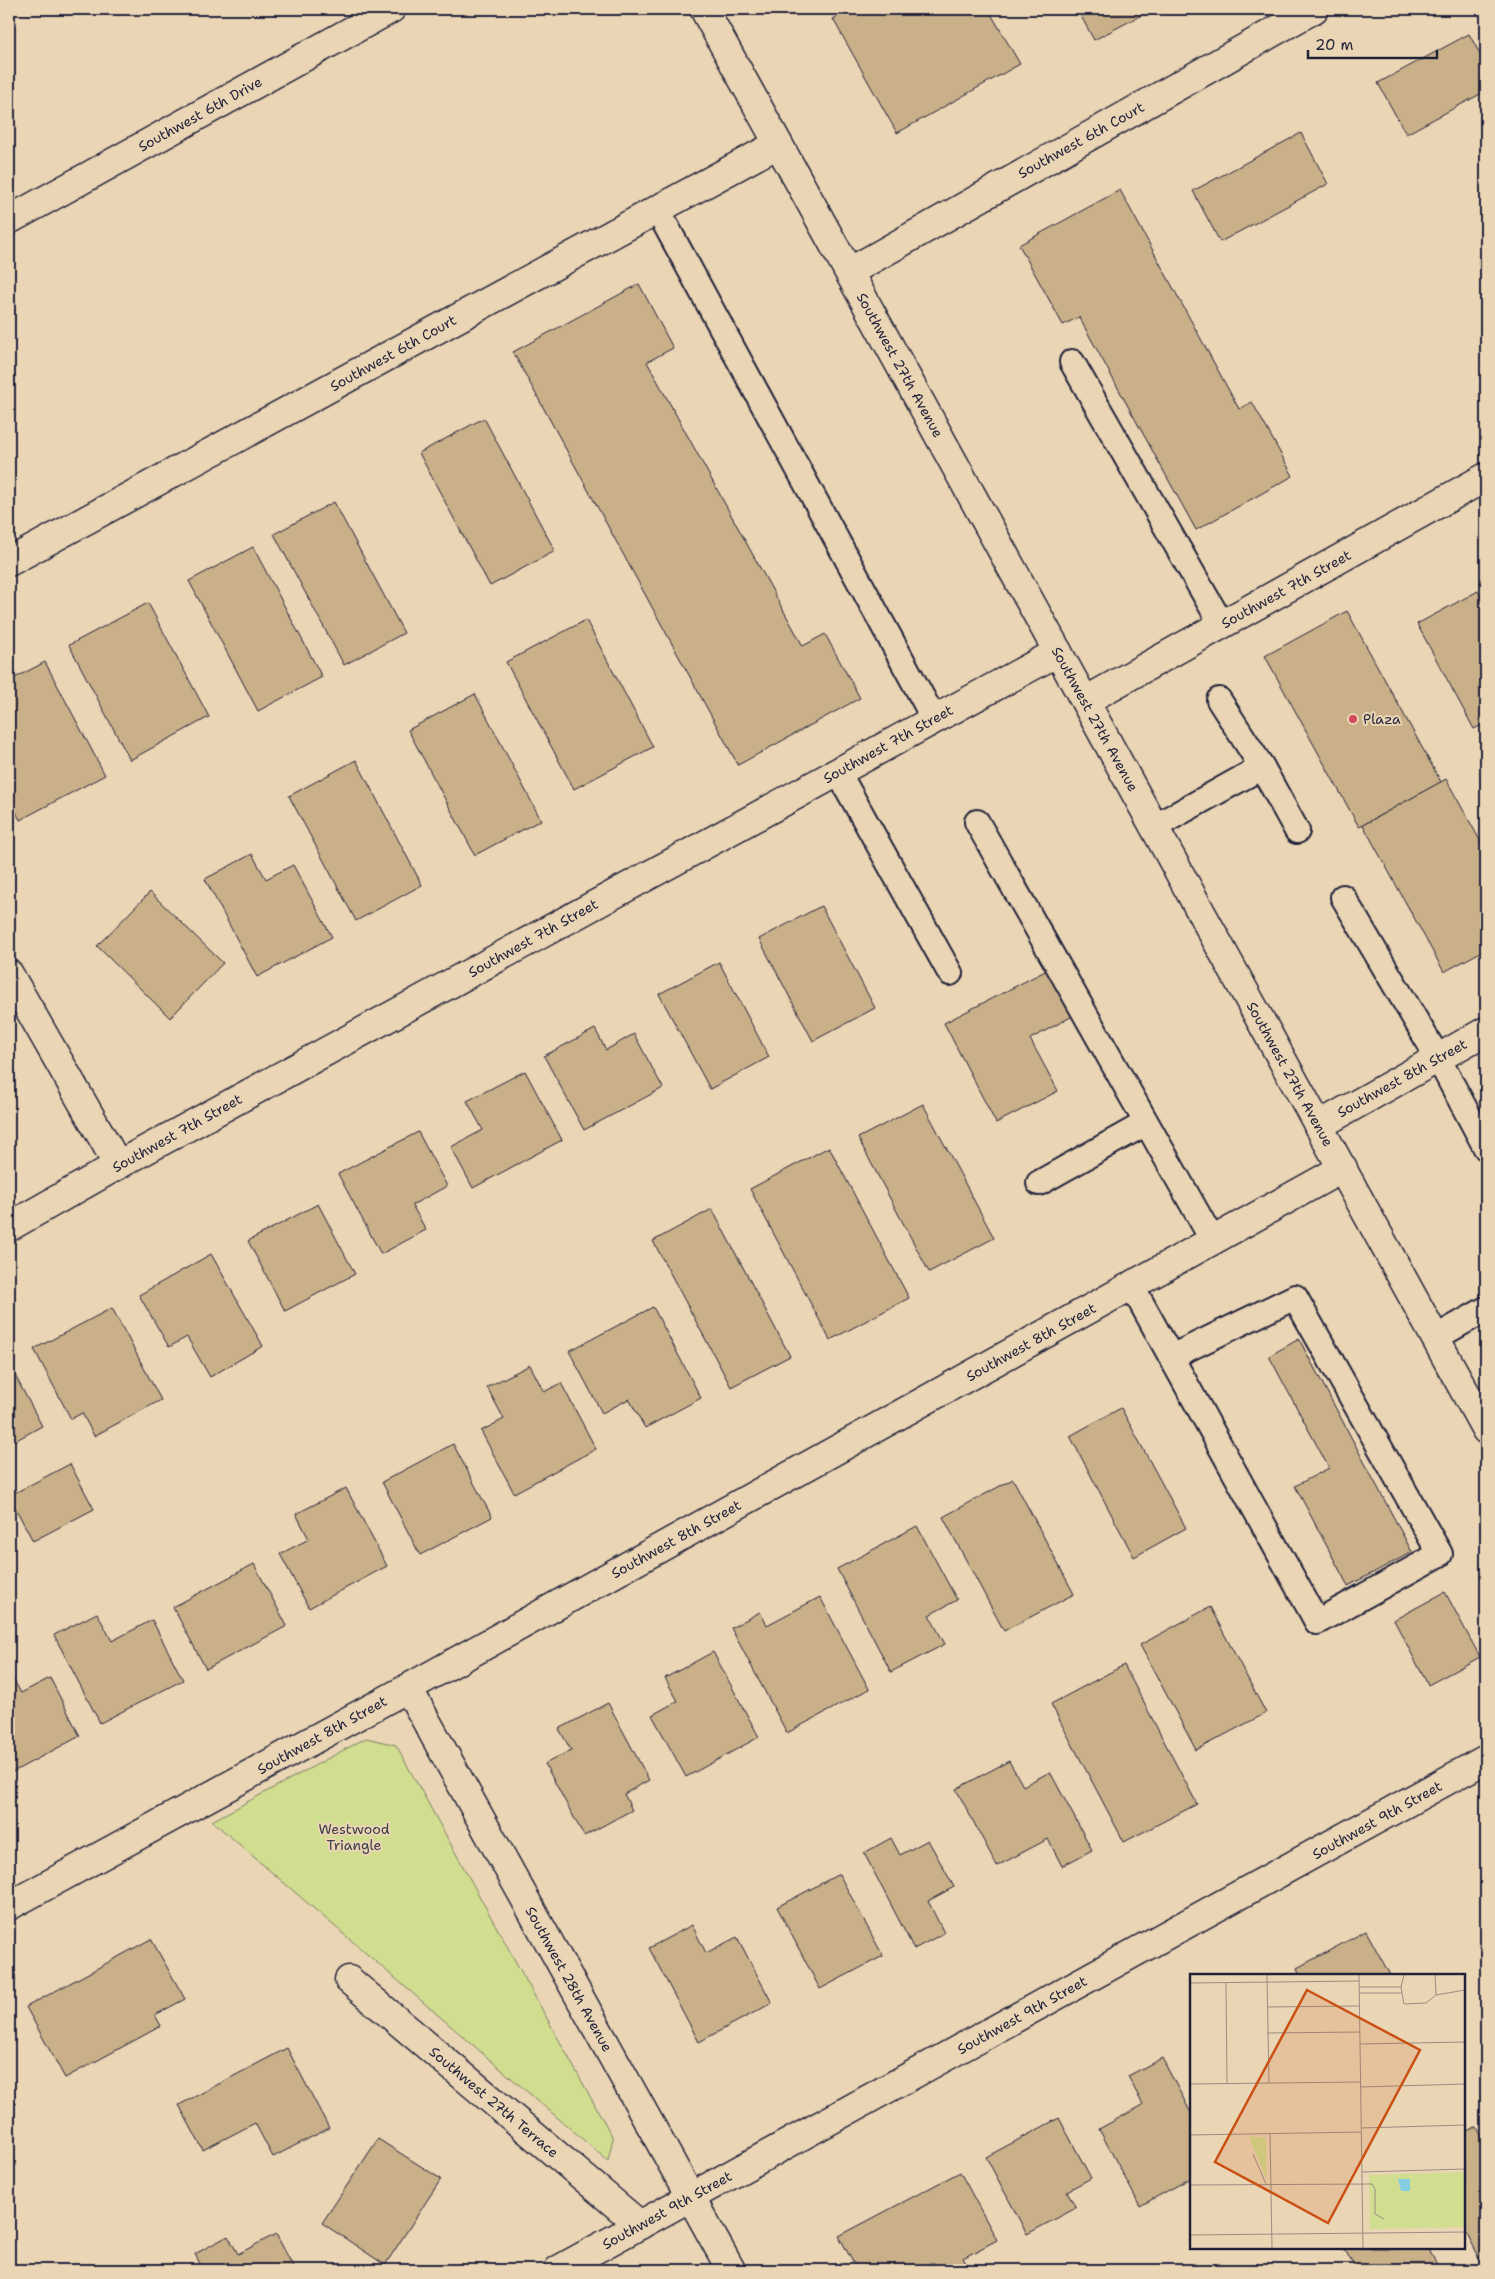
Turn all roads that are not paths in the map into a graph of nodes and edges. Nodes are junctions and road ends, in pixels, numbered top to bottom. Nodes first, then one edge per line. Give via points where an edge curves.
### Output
1 (391, 9) edge
2 (704, 9) edge
3 (1314, 9) edge
4 (778, 144) junction
5 (657, 209) junction
6 (9, 220) edge
7 (848, 272) junction
8 (1072, 362) dead end
9 (1486, 477) edge
10 (9, 562) edge
11 (1222, 624) junction
12 (1058, 652) junction
13 (1219, 700) dead end
14 (1085, 701) junction
15 (934, 719) junction
16 (1262, 768) junction
17 (838, 772) junction
18 (977, 822) dead end
19 (1154, 827) junction
20 (1297, 832) dead end
21 (1343, 897) dead end
22 (950, 973) dead end
23 (9, 974) edge
24 (1486, 1031) edge
25 (1438, 1058) junction
26 (1146, 1123) junction
27 (1318, 1126) junction
28 (1486, 1148) edge
29 (118, 1165) junction
30 (1342, 1168) junction
31 (1039, 1183) dead end
32 (9, 1227) edge
33 (1212, 1241) junction
34 (1132, 1286) junction
35 (1486, 1309) edge
36 (1436, 1338) junction
37 (1171, 1357) junction
38 (1486, 1430) edge
39 (408, 1688) junction
40 (1486, 1759) edge
41 (9, 1906) edge
42 (349, 1980) dead end
43 (690, 2198) junction
44 (640, 2225) junction
45 (558, 2270) edge
46 (731, 2270) edge

1 - 6 street, Southwest 6th Drive
2 - 4 street, Southwest 27th Avenue
3 - 7 street, Southwest 6th Court
4 - 5 street, Southwest 6th Court
4 - 7 street, Southwest 27th Avenue
5 - 10 street, Southwest 6th Court
5 - 15 lane
7 - 12 street, Southwest 27th Avenue
8 - 11 lane
9 - 11 street, Southwest 7th Street
11 - 14 street, Southwest 7th Street
12 - 14 street, Southwest 27th Avenue
12 - 15 street, Southwest 7th Street
13 - 16 lane
14 - 19 street, Southwest 27th Avenue
15 - 17 street, Southwest 7th Street
16 - 19 lane
16 - 20 lane
17 - 22 lane
17 - 29 street, Southwest 7th Street
18 - 26 lane
19 - 27 street, Southwest 27th Avenue
21 - 25 lane
23 - 29 street
24 - 25 street, Southwest 8th Street
25 - 27 street, Southwest 8th Street
25 - 28 lane
26 - 31 lane
26 - 33 lane
27 - 30 street, Southwest 27th Avenue
29 - 32 street, Southwest 7th Street
30 - 33 street, Southwest 8th Street
30 - 36 street, Southwest 27th Avenue
33 - 34 street, Southwest 8th Street
34 - 37 lane
34 - 39 street, Southwest 8th Street
35 - 36 lane
36 - 38 street, Southwest 27th Avenue
37 - 37 lane via 1317,1622 1440,1554 1295,1297
39 - 41 street, Southwest 8th Street
39 - 43 street, Southwest 28th Avenue
40 - 43 street, Southwest 9th Street
42 - 44 street, Southwest 27th Terrace
43 - 44 street, Southwest 9th Street
43 - 46 street, Southwest 28th Avenue
44 - 45 street, Southwest 9th Street

